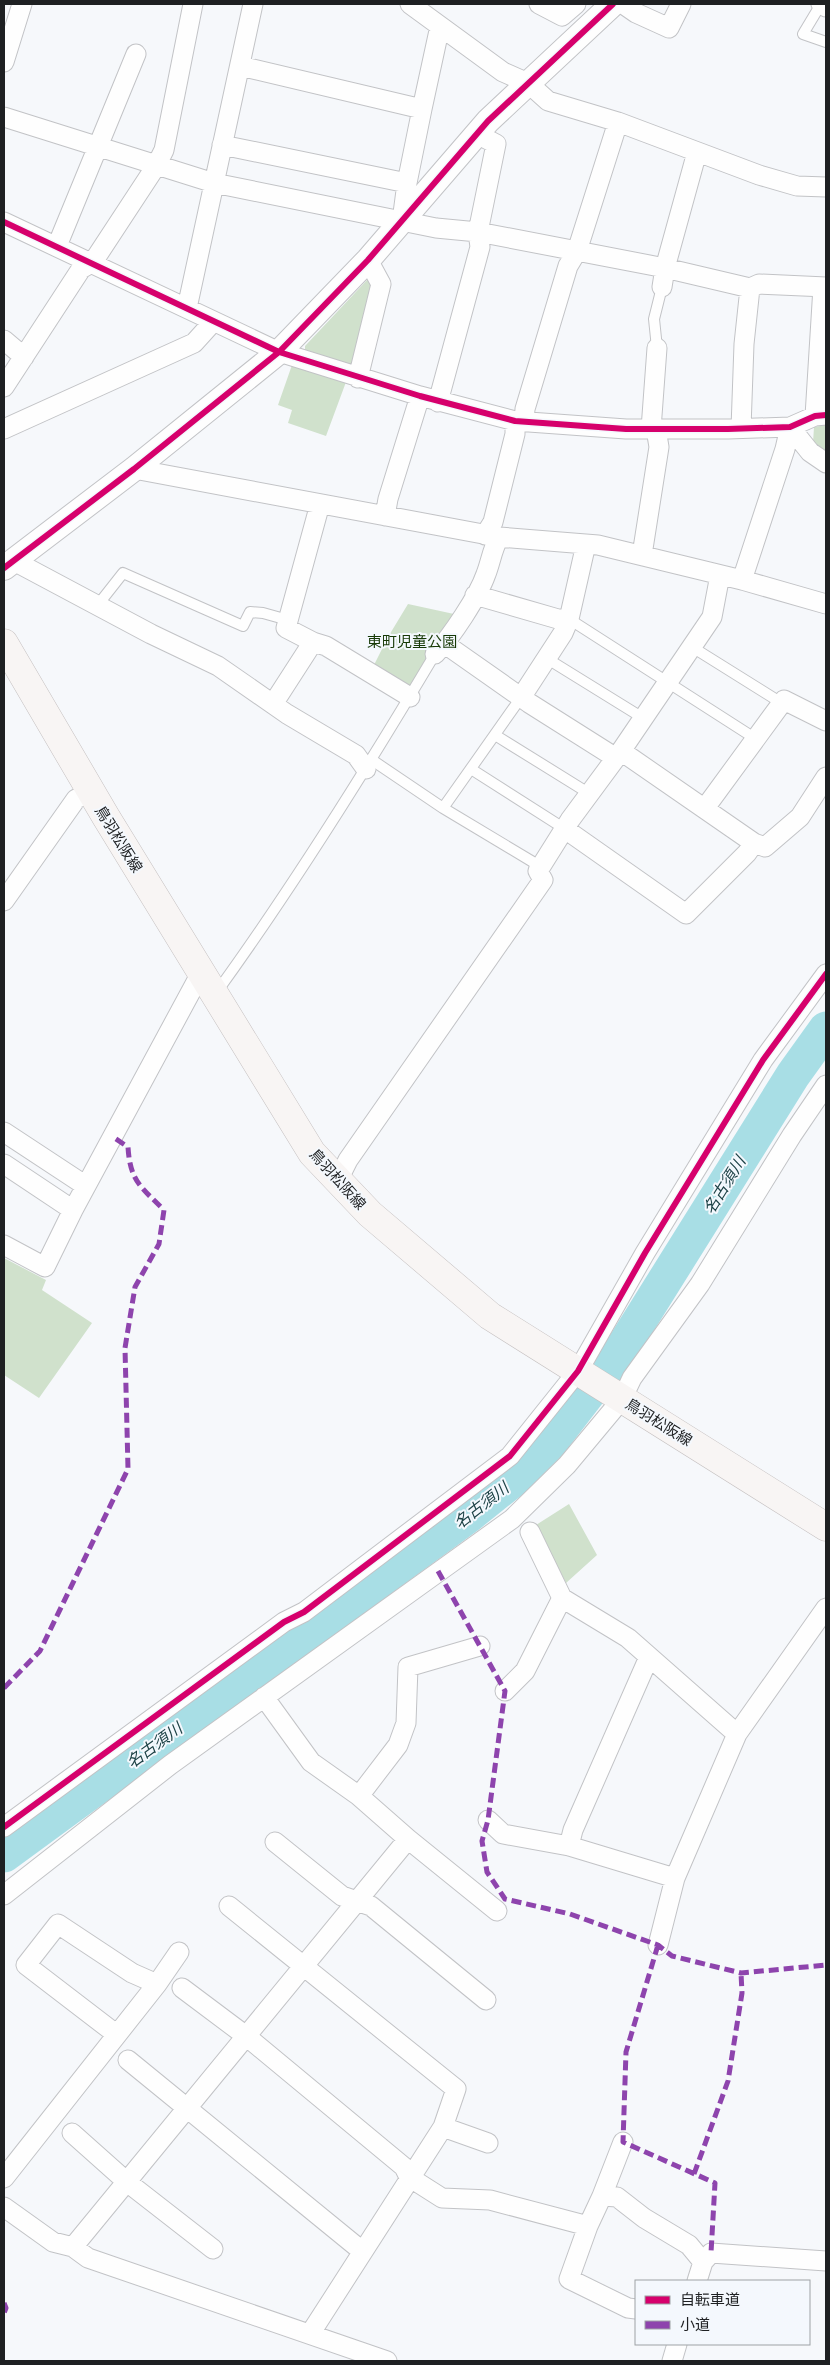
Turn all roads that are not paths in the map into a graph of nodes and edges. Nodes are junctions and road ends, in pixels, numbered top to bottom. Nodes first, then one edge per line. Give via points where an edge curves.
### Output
1 (22, 4) edge
2 (193, 4) edge
3 (253, 4) edge
4 (539, 4) edge
5 (576, 4) edge
6 (613, 4) edge
7 (623, 4) edge
8 (681, 4) edge
9 (821, 4) edge
10 (414, 5) edge
11 (826, 7) edge
12 (440, 26) junction
13 (826, 42) edge
14 (136, 54) dead end
15 (4, 62) edge
16 (240, 66) junction
17 (528, 82) junction
18 (422, 109) junction
19 (4, 117) edge
20 (618, 122) junction
21 (477, 134) junction
22 (222, 145) junction
23 (97, 147) junction
24 (697, 152) junction
25 (156, 166) junction
26 (214, 183) junction
27 (406, 183) junction
28 (826, 188) edge
29 (402, 221) junction
30 (4, 222) edge
31 (478, 232) junction
32 (57, 246) junction
33 (577, 251) junction
34 (368, 260) junction
35 (93, 262) junction
36 (665, 268) junction
37 (662, 287) joint
38 (825, 287) edge
39 (750, 288) junction
40 (187, 308) junction
41 (213, 322) junction
42 (4, 340) edge
43 (657, 348) joint
44 (279, 352) junction
45 (24, 357) junction
46 (358, 378) junction
47 (4, 387) edge
48 (420, 396) junction
49 (438, 402) junction
50 (821, 415) edge
51 (519, 421) junction
52 (790, 427) junction
53 (740, 428) junction
54 (4, 429) edge
55 (654, 429) junction
56 (826, 463) edge
57 (134, 469) junction
58 (320, 504) junction
59 (385, 516) junction
60 (492, 536) junction
61 (586, 544) junction
62 (642, 555) junction
63 (9, 565) edge
64 (720, 576) junction
65 (742, 580) junction
66 (475, 595) junction
67 (826, 604) edge
68 (97, 606) junction
69 (569, 619) junction
70 (288, 620) junction
71 (313, 642) junction
72 (4, 643) edge
73 (692, 647) junction
74 (440, 649) junction
75 (546, 658) junction
76 (668, 683) junction
77 (522, 696) junction
78 (410, 697) junction
79 (780, 702) junction
80 (273, 704) junction
81 (644, 718) junction
82 (826, 721) edge
83 (495, 735) junction
84 (756, 739) junction
85 (618, 754) junction
86 (369, 765) junction
87 (471, 770) junction
88 (826, 777) edge
89 (91, 792) junction
90 (590, 794) junction
91 (443, 808) junction
92 (705, 808) junction
93 (565, 829) junction
94 (754, 843) junction
95 (538, 871) junction
96 (4, 900) edge
97 (826, 974) edge
98 (209, 982) junction
99 (826, 1086) edge
100 (6, 1140) edge
101 (4, 1164) edge
102 (338, 1180) junction
103 (86, 1186) junction
104 (73, 1210) junction
105 (4, 1245) edge
106 (578, 1372) junction
107 (622, 1399) junction
108 (826, 1527) edge
109 (530, 1532) dead end
110 (562, 1598) junction
111 (826, 1608) edge
112 (480, 1646) dead end
113 (649, 1657) junction
114 (505, 1692) dead end
115 (264, 1697) junction
116 (737, 1734) junction
117 (359, 1796) junction
118 (488, 1820) dead end
119 (4, 1827) edge
120 (408, 1839) junction
121 (275, 1842) dead end
122 (570, 1846) junction
123 (675, 1878) junction
124 (4, 1895) edge
125 (356, 1902) junction
126 (229, 1906) dead end
127 (497, 1911) dead end
128 (658, 1945) dead end
129 (179, 1952) dead end
130 (304, 1966) junction
131 (157, 1984) junction
132 (182, 1988) dead end
133 (486, 2000) dead end
134 (116, 2034) junction
135 (246, 2036) junction
136 (128, 2060) dead end
137 (188, 2108) junction
138 (443, 2126) junction
139 (72, 2133) dead end
140 (623, 2142) dead end
141 (488, 2144) dead end
142 (409, 2177) junction
143 (4, 2178) edge
144 (127, 2182) junction
145 (602, 2196) junction
146 (4, 2207) edge
147 (588, 2226) junction
148 (73, 2247) junction
149 (213, 2249) dead end
150 (362, 2251) junction
151 (826, 2261) edge
152 (703, 2262) junction
153 (697, 2280) edge
154 (635, 2309) edge
155 (310, 2334) junction
156 (677, 2345) edge
157 (382, 2361) edge
158 (672, 2361) edge

1 - 15 street
2 - 25 street via 169,136
3 - 16 street
4 - 5 street via 562,16
6 - 17 street
7 - 8 street via 636,14 669,28
9 - 11 street
9 - 13 lane via 804,34
10 - 12 street
12 - 17 street via 502,72
12 - 18 street
14 - 23 street
16 - 18 street
16 - 22 street
17 - 20 street via 548,101
17 - 21 street
18 - 27 street
19 - 23 street
20 - 24 street
20 - 33 street
21 - 29 street
21 - 31 street via 496,144
22 - 26 street
22 - 27 street
23 - 25 street
23 - 32 street
24 - 28 street via 797,186
24 - 36 street
25 - 26 street
25 - 35 street
26 - 29 street
26 - 40 street
27 - 29 street
29 - 31 street
29 - 34 street
30 - 32 street
31 - 33 street
31 - 49 street via 480,246
32 - 35 street
33 - 36 street
33 - 51 street via 568,266
34 - 44 street
34 - 46 street via 381,284
35 - 40 street
35 - 45 street via 80,269
36 - 37 street
36 - 39 street
37 - 43 lane via 654,319
38 - 39 street via 759,284
38 - 50 street
39 - 53 street
40 - 41 street
41 - 44 street
41 - 54 street via 194,343
42 - 45 street
43 - 55 street
44 - 46 street
44 - 57 street
45 - 47 street
46 - 48 street
48 - 49 street
48 - 59 street
49 - 51 street
50 - 52 street
51 - 55 street
51 - 60 street
52 - 53 street
52 - 56 street via 810,452
52 - 65 street
53 - 55 street
55 - 62 street via 659,447
57 - 58 street
57 - 63 street
58 - 59 street
58 - 70 street
59 - 60 street
60 - 61 street
60 - 66 street via 486,574
61 - 62 street
61 - 69 street
62 - 64 street
63 - 68 street
64 - 65 street
64 - 73 street via 712,617
65 - 67 street
66 - 69 street via 558,619
66 - 74 street
68 - 70 lane via 123,573 243,626 250,612 263,612
68 - 80 street via 218,666
69 - 75 street
69 - 76 lane
70 - 71 street via 286,628
71 - 78 street via 326,646
71 - 80 street
72 - 89 main road, 鳥羽松阪線
73 - 76 street
73 - 79 lane
74 - 77 street
74 - 78 lane
75 - 77 street
75 - 81 lane
76 - 81 street
76 - 84 lane
77 - 83 lane
77 - 85 street
78 - 86 lane
79 - 82 street via 784,700
79 - 84 street
80 - 86 street
81 - 85 street
83 - 87 lane
83 - 90 lane
84 - 92 street
85 - 90 street
85 - 92 street
86 - 91 lane
86 - 98 lane via 256,938
87 - 91 lane
87 - 93 lane
88 - 94 street via 800,817 765,848
89 - 96 street via 76,799
89 - 98 main road, 鳥羽松阪線
90 - 93 street
91 - 95 lane via 533,862
92 - 94 street
93 - 94 street via 686,914
93 - 95 street
95 - 102 street via 543,880 348,1160
97 - 106 street via 763,1060 645,1252
98 - 102 main road, 鳥羽松阪線 via 312,1153
98 - 103 street
99 - 107 street via 700,1284 632,1378
100 - 103 street
101 - 104 street
102 - 106 main road, 鳥羽松阪線 via 370,1214 490,1316
103 - 104 street
104 - 105 street via 45,1267
106 - 107 main road, 鳥羽松阪線
106 - 119 street via 510,1456 304,1612 284,1622
107 - 108 main road, 鳥羽松阪線
107 - 115 street via 566,1465 512,1518
109 - 110 street
110 - 113 street via 628,1638
110 - 114 street via 525,1671
111 - 116 street
112 - 117 street via 408,1667 406,1723 398,1746
113 - 116 street
113 - 122 street via 573,1830
115 - 117 street via 311,1762
115 - 124 street via 170,1765
116 - 123 street
117 - 120 street
118 - 122 street via 502,1834
120 - 125 street
120 - 127 street
121 - 125 street via 342,1896
122 - 123 street
123 - 128 street
125 - 130 street
125 - 133 street via 371,1906
126 - 130 street
129 - 131 street
130 - 135 street
130 - 138 street via 456,2089
131 - 134 street
131 - 134 street via 132,1973 58,1924 26,1965
132 - 135 street
134 - 143 street
135 - 137 street
135 - 142 street via 404,2167
136 - 137 street
137 - 144 street
137 - 150 street
138 - 141 street
138 - 142 street
139 - 144 street
140 - 145 street
142 - 147 street via 442,2198 490,2200
142 - 150 street
144 - 148 street
144 - 149 street
145 - 147 street
145 - 152 street via 617,2197 689,2245
146 - 148 street via 53,2242
147 - 154 street via 570,2279
148 - 155 street via 88,2258
150 - 155 street
151 - 152 street via 711,2253
152 - 153 street
155 - 157 street
156 - 158 street

